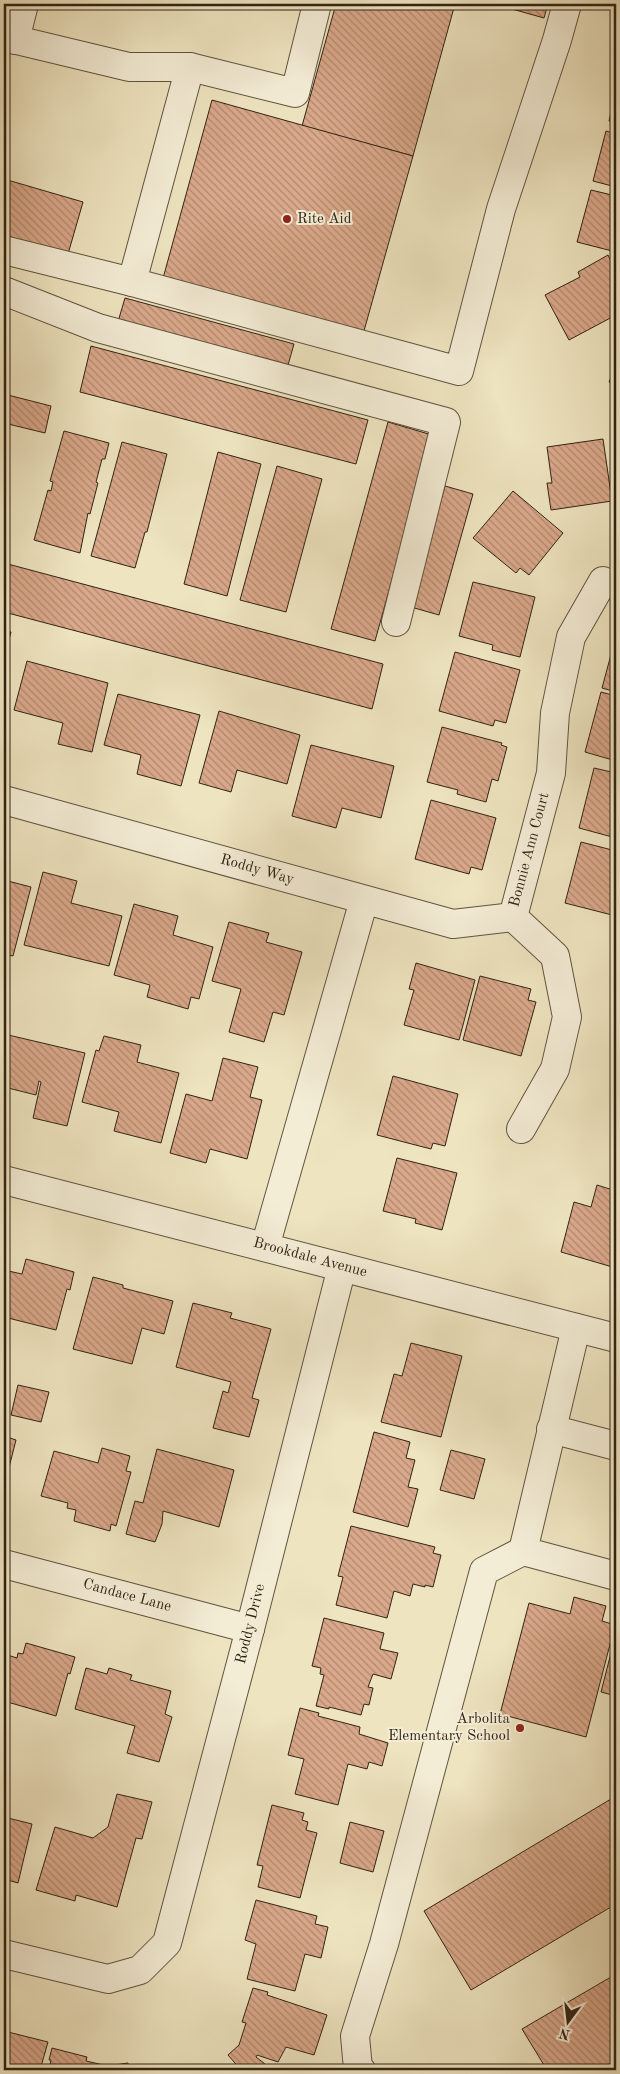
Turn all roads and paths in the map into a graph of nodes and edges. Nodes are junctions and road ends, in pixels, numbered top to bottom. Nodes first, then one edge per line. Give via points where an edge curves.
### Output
1 (24, 4) edge
2 (317, 4) edge
3 (567, 4) edge
4 (10, 38) edge
5 (190, 67) junction
6 (4, 250) edge
7 (132, 282) junction
8 (4, 291) edge
9 (603, 581) dead end
10 (396, 622) dead end
11 (4, 800) edge
12 (364, 900) junction
13 (512, 917) junction
14 (520, 1129) dead end
15 (4, 1180) edge
16 (266, 1246) junction
17 (342, 1267) junction
18 (576, 1328) junction
19 (616, 1338) edge
20 (552, 1428) junction
21 (616, 1446) edge
22 (522, 1551) junction
23 (4, 1564) edge
24 (616, 1576) edge
25 (250, 1629) junction
26 (4, 1954) edge
27 (361, 2070) edge

1 - 4 street
2 - 5 street via 295,94
3 - 7 street via 501,208 459,371
4 - 5 street via 129,67
5 - 7 street
6 - 7 street
8 - 10 street via 98,328 446,422
9 - 13 street, Bonnie Ann Court via 571,637 555,713 551,772
11 - 12 street, Roddy Way
12 - 13 street, Roddy Way via 453,924
12 - 16 street
13 - 14 street, Bonnie Ann Court via 555,956 567,1017 555,1069
15 - 16 street, Brookdale Avenue
16 - 17 street, Brookdale Avenue
17 - 18 street, Brookdale Avenue
17 - 25 street, Roddy Drive
18 - 19 street, Brookdale Avenue
18 - 20 street
20 - 21 street
20 - 22 street
22 - 24 street
22 - 27 street via 484,1571 384,1944 355,2036 358,2068
23 - 25 street, Candace Lane
25 - 26 street, Roddy Drive via 168,1943 140,1970 108,1979

